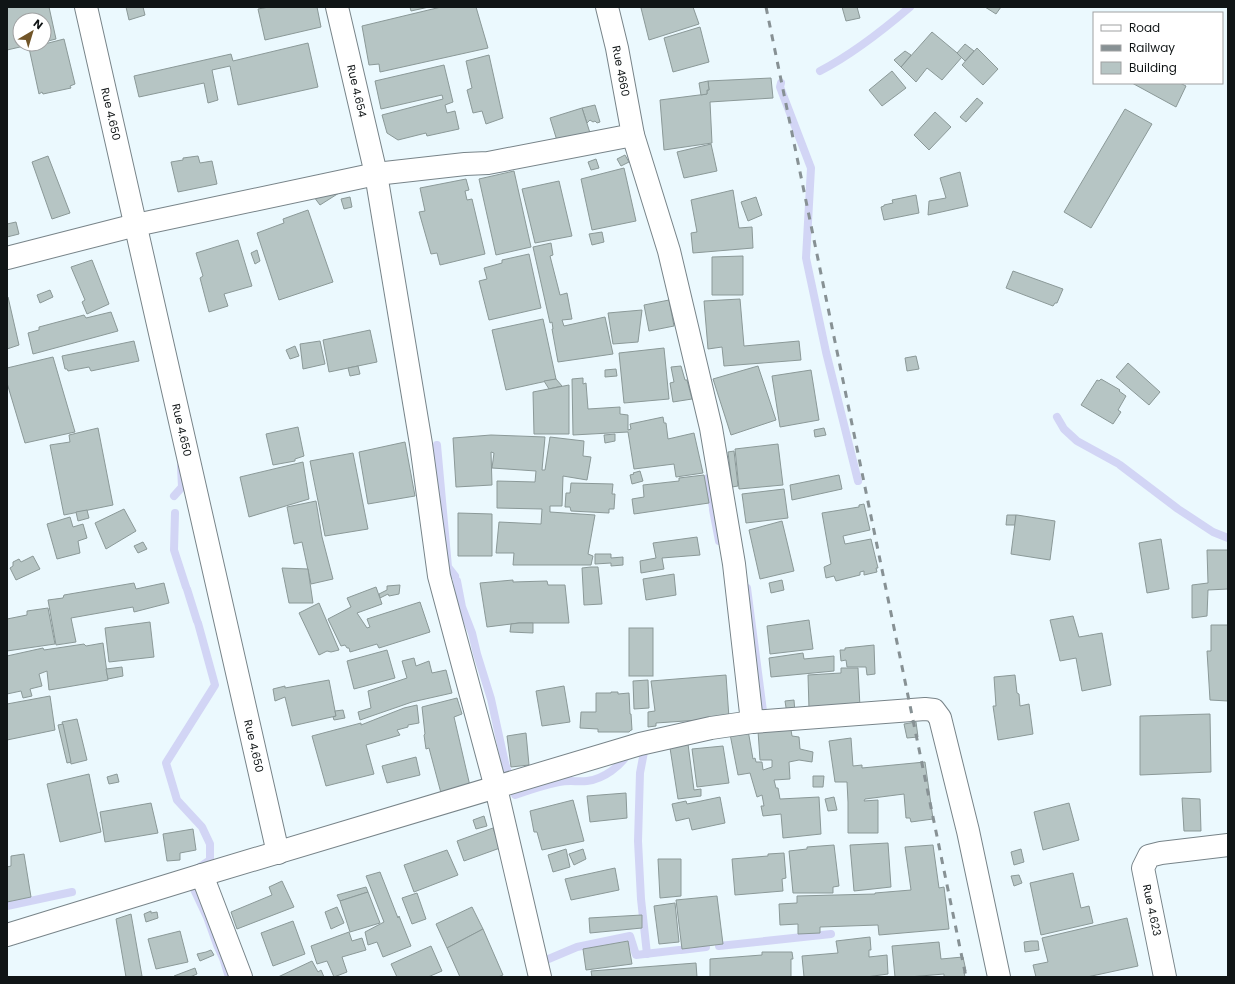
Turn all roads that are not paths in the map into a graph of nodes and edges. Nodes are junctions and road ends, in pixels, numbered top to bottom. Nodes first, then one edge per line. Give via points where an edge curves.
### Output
1 (86, 7) edge
2 (337, 7) edge
3 (607, 7) edge
4 (633, 135) junction
5 (376, 174) junction
6 (136, 225) junction
7 (7, 258) edge
8 (752, 722) junction
9 (496, 788) junction
10 (1228, 845) edge
11 (278, 853) junction
12 (202, 875) junction
13 (7, 935) edge
14 (241, 977) edge
15 (540, 977) edge
16 (999, 977) edge
17 (1166, 977) edge

1 - 6 street, Rue 4.650
2 - 5 street, Rue 4.654
3 - 4 street, Rue 4660
4 - 5 street via 488,163
4 - 8 street, Rue 4660 via 669,251 711,428 734,564
5 - 6 street
5 - 9 street, Rue 4.654 via 421,444 439,576
6 - 7 street
6 - 11 street, Rue 4.650
8 - 9 street via 710,728 640,744
8 - 16 street via 934,710 940,718 968,832
9 - 11 street
9 - 15 street, Rue 4.654
10 - 17 street, Rue 4.623 via 1149,856 1143,868
11 - 12 street
12 - 13 street
12 - 14 street

